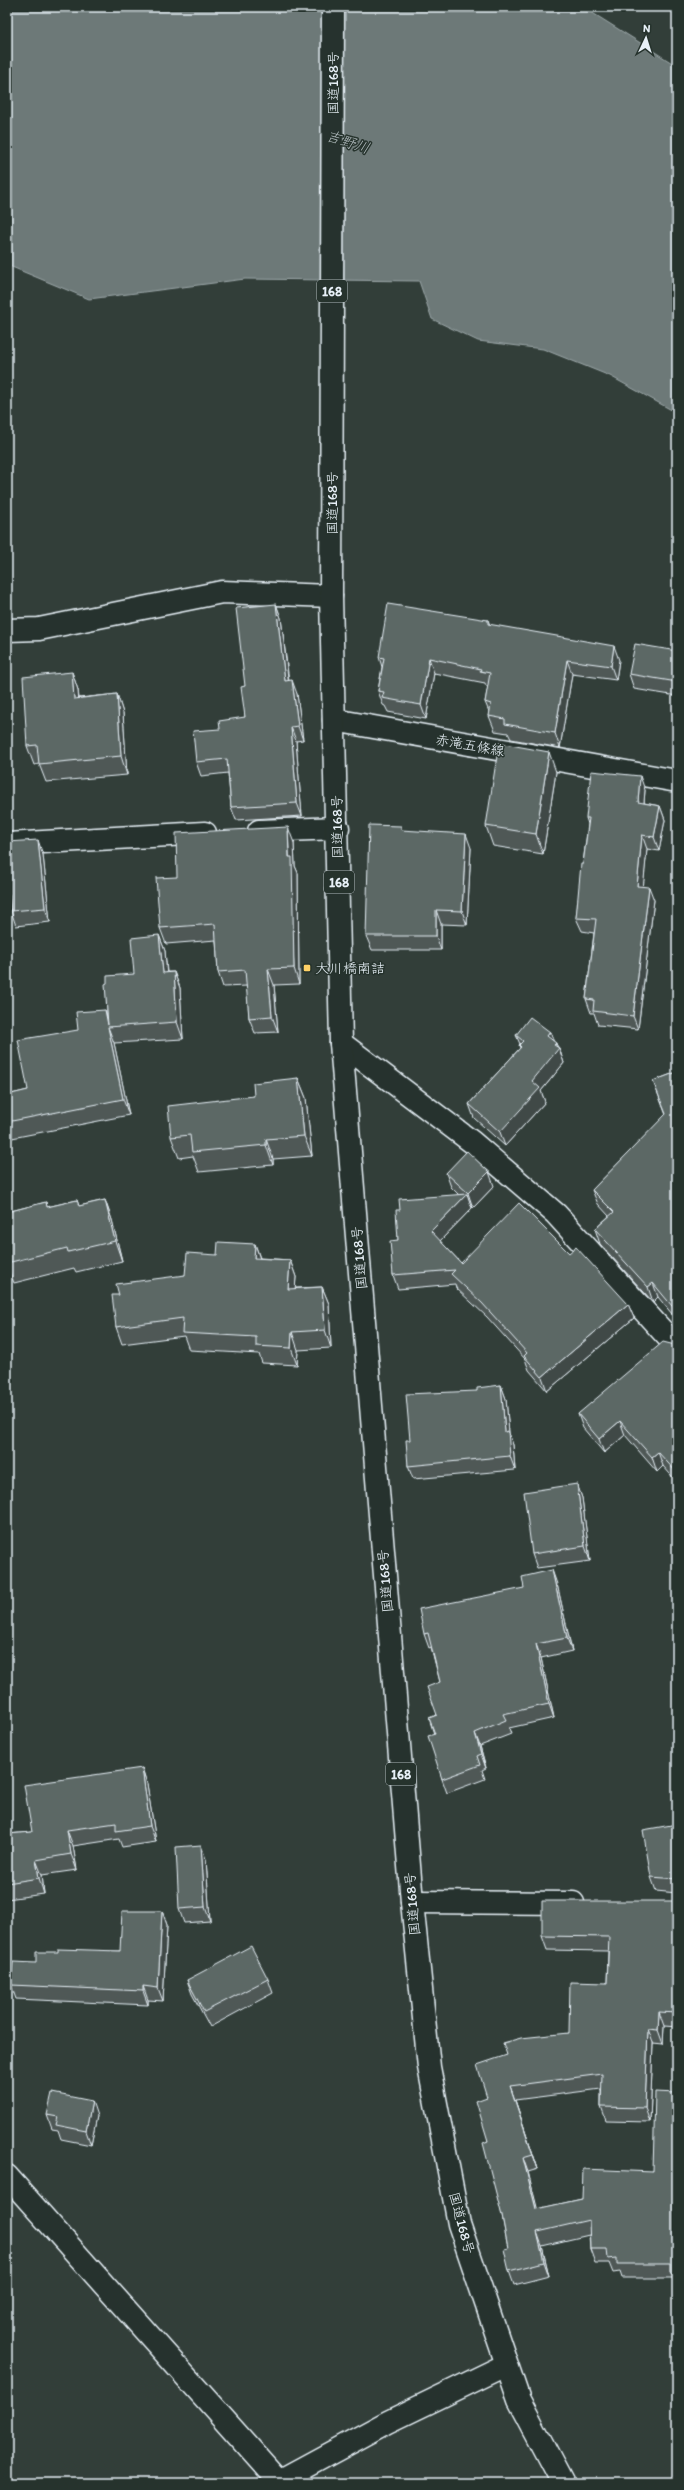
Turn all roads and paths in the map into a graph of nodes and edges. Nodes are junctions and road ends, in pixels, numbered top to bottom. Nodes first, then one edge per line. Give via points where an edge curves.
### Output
1 (333, 7) edge
2 (332, 586) junction
3 (7, 630) edge
4 (39, 630) junction
5 (7, 640) edge
6 (334, 720) junction
7 (677, 781) edge
8 (338, 828) junction
9 (7, 844) edge
10 (341, 1043) junction
11 (677, 1347) edge
12 (412, 1902) junction
13 (591, 1903) edge
14 (7, 2176) edge
15 (506, 2365) junction
16 (278, 2482) edge
17 (563, 2483) edge

1 - 2 main road, 国道168号 / 168
2 - 4 main road via 222,592
2 - 6 main road, 国道168号 / 168
3 - 4 main road
4 - 5 main road
6 - 7 main road, 赤滝五條線
6 - 8 main road, 国道168号 / 168
8 - 9 main road
8 - 10 main road, 国道168号 / 168
10 - 11 main road via 472,1142 556,1214
10 - 12 main road, 国道168号 / 168
12 - 13 main road
12 - 15 main road, 国道168号 / 168 via 429,2067 458,2216
14 - 16 main road
15 - 16 main road via 388,2422
15 - 17 main road, 国道168号 / 168 via 519,2400

